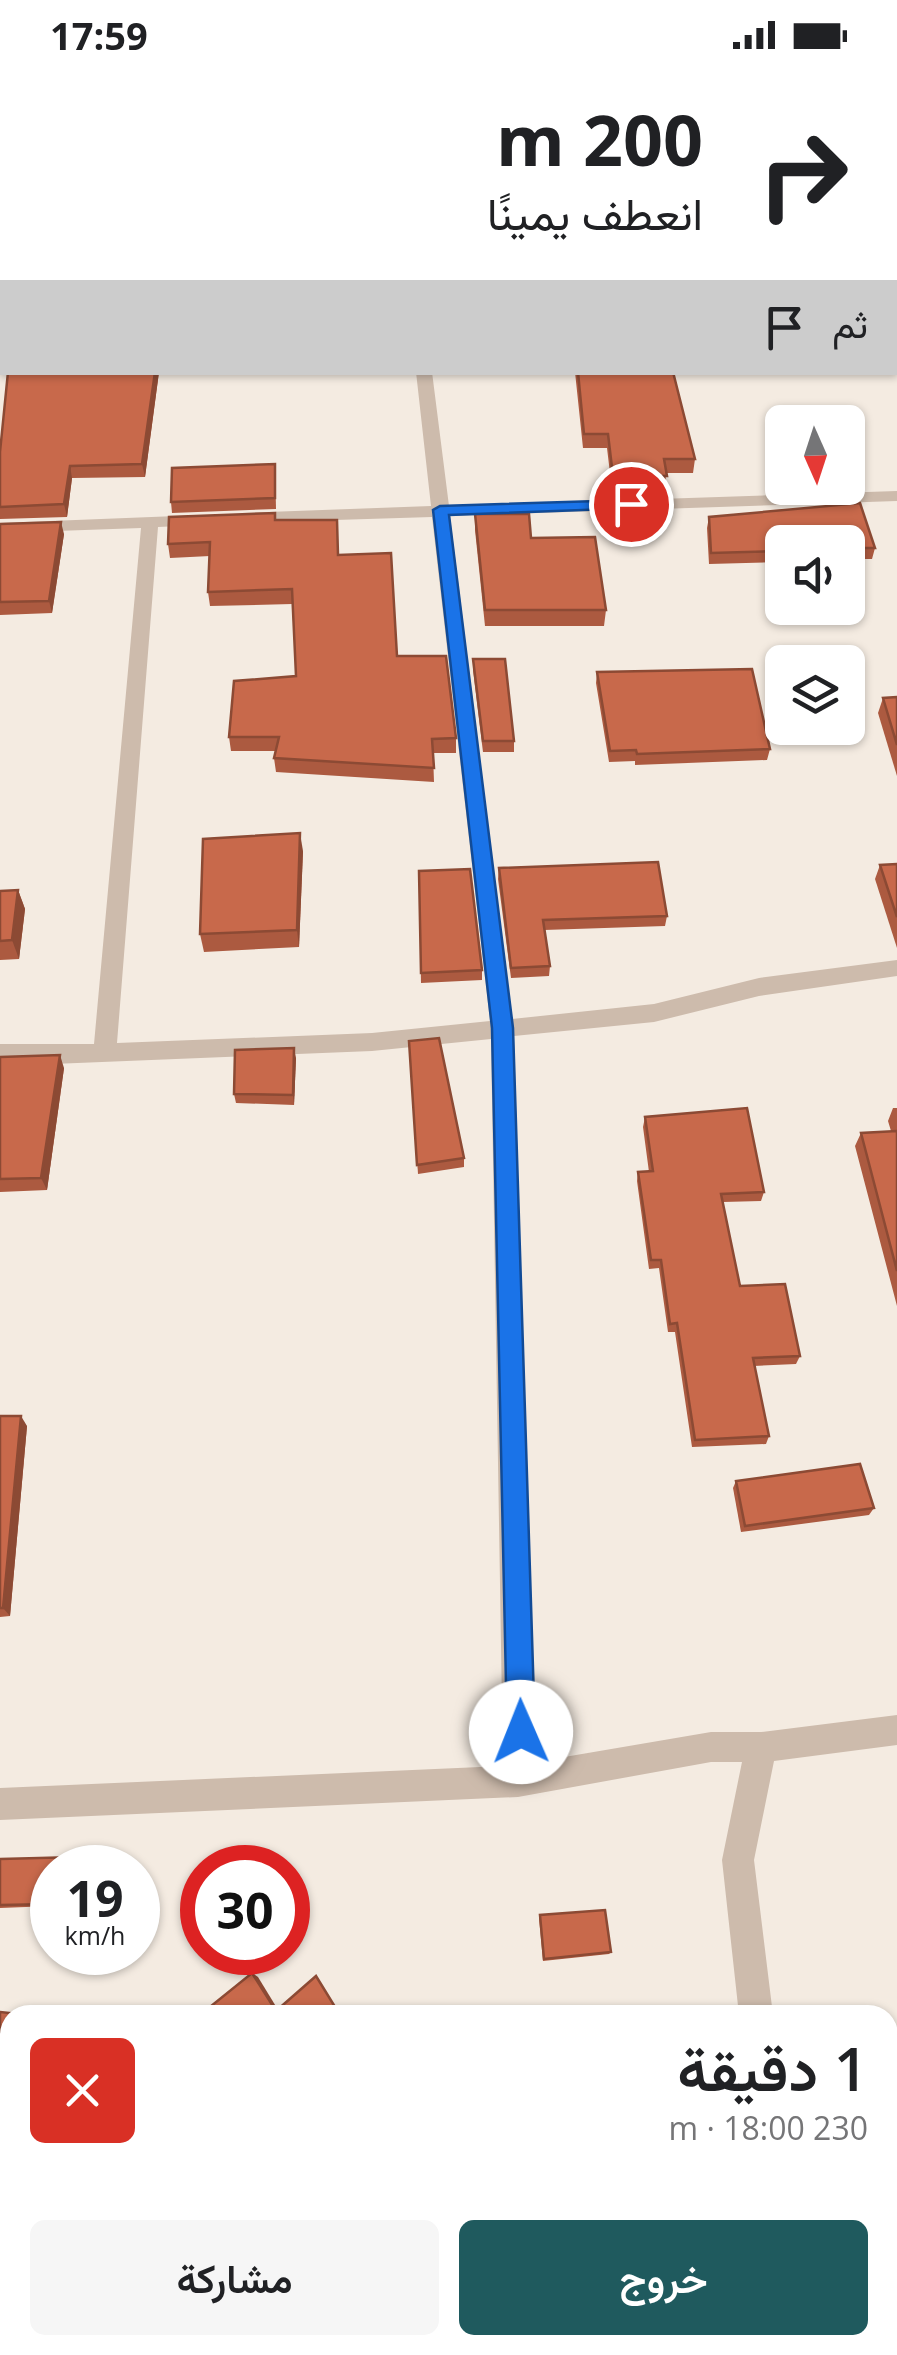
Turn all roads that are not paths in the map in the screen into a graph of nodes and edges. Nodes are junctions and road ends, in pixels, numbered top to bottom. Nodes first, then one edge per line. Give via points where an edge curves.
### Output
1 (424, 375) edge
2 (897, 496) edge
3 (440, 510) junction
4 (150, 522) junction
5 (0, 528) edge
6 (897, 968) edge
7 (502, 1028) junction
8 (105, 1052) junction
9 (0, 1053) edge
10 (897, 1730) edge
11 (762, 1747) junction
12 (518, 1781) junction
13 (0, 1804) edge
14 (755, 2005) edge

1 - 3 street
2 - 3 street
3 - 4 street
3 - 7 street
4 - 5 street
4 - 8 street
6 - 7 street via 759,988 654,1013
7 - 8 street via 372,1042
7 - 12 street
8 - 9 street
10 - 11 street
11 - 12 street via 711,1747
11 - 14 street via 738,1860
12 - 13 street

